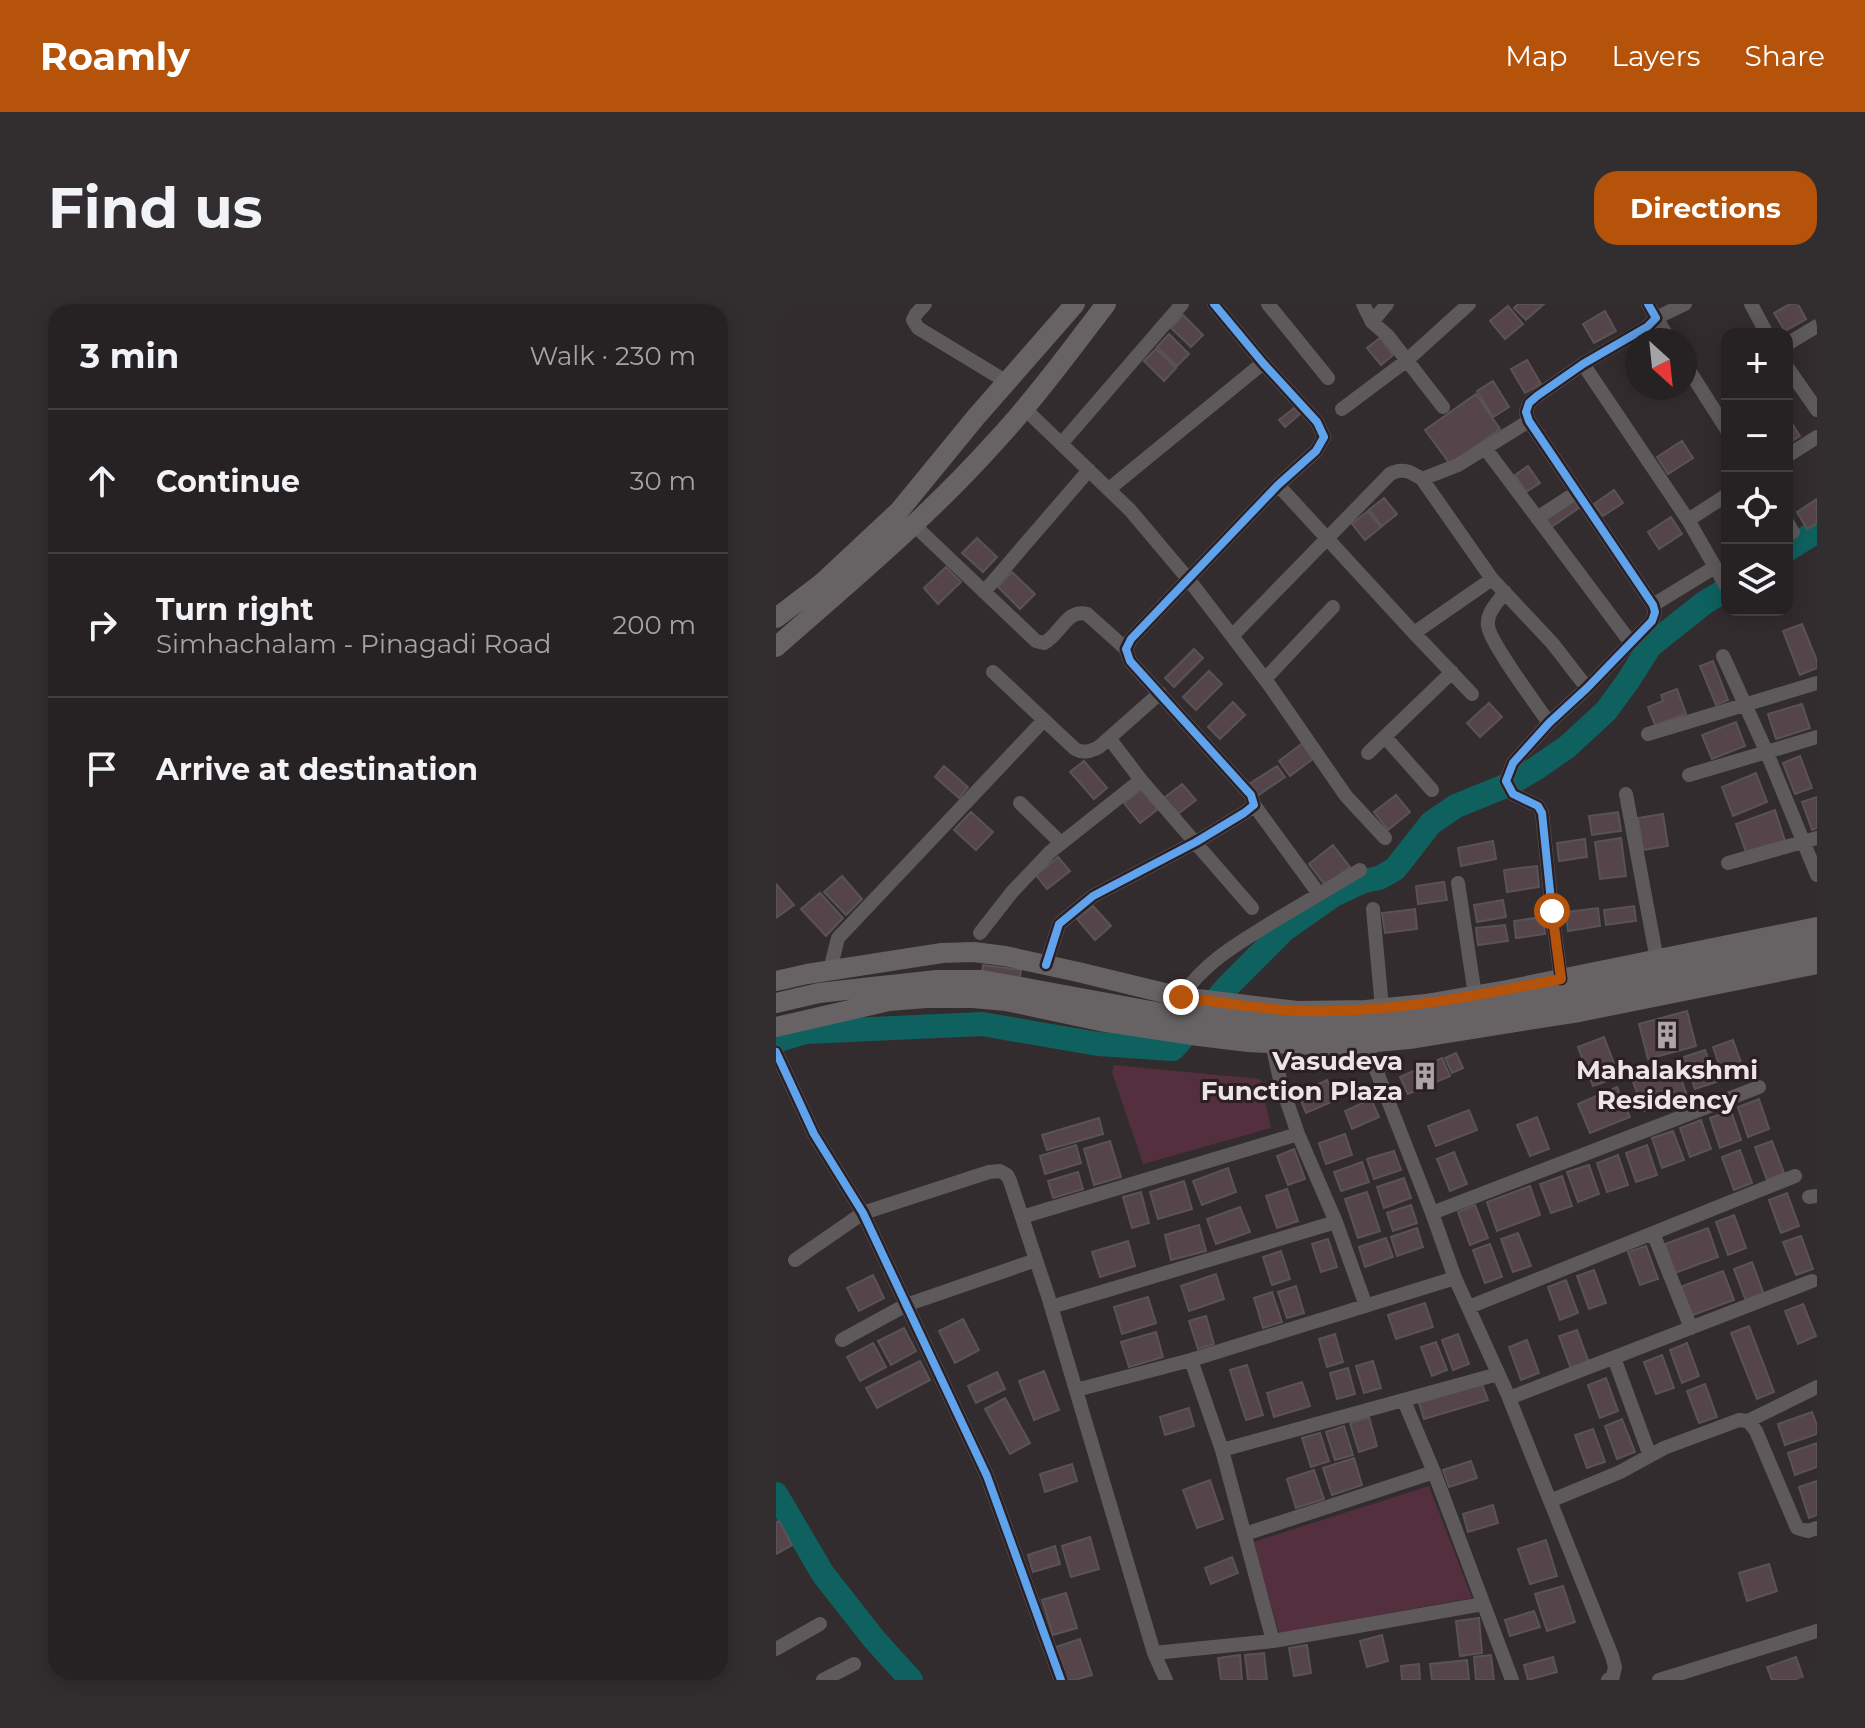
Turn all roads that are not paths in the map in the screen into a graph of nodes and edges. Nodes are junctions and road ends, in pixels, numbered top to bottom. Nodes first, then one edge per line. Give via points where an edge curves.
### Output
1 (925, 304) edge
2 (1075, 304) edge
3 (1106, 304) edge
4 (1182, 304) edge
5 (1268, 304) edge
6 (1363, 304) edge
7 (1387, 304) edge
8 (1469, 304) edge
9 (1648, 304) edge
10 (1685, 304) edge
11 (1751, 304) edge
12 (1223, 308) edge
13 (1656, 318) junction
14 (1372, 322) junction
15 (1817, 326) edge
16 (1662, 328) edge
17 (1764, 328) edge
18 (1793, 340) edge
19 (1406, 361) junction
20 (1263, 363) junction
21 (1583, 364) junction
22 (1793, 376) edge
23 (1328, 378) dead end
24 (1007, 382) junction
25 (1697, 383) edge
26 (1443, 407) dead end
27 (1025, 409) junction
28 (1342, 409) dead end
29 (1817, 410) edge
30 (1529, 421) junction
31 (1721, 421) edge
32 (1817, 437) edge
33 (1061, 444) junction
34 (1485, 448) junction
35 (1793, 452) edge
36 (1089, 470) junction
37 (1422, 479) junction
38 (1278, 485) junction
39 (1109, 489) junction
40 (1577, 492) junction
41 (1721, 499) edge
42 (907, 518) junction
43 (1537, 518) junction
44 (1688, 520) junction
45 (1328, 538) junction
46 (1715, 567) junction
47 (1721, 577) edge
48 (1492, 579) junction
49 (1189, 580) junction
50 (984, 592) junction
51 (1505, 592) junction
52 (1653, 605) junction
53 (1333, 607) dead end
54 (776, 618) edge
55 (1414, 633) junction
56 (1232, 636) junction
57 (1631, 643) junction
58 (776, 647) edge
59 (1126, 649) junction
60 (1723, 656) dead end
61 (993, 672) dead end
62 (1452, 672) junction
63 (1265, 679) junction
64 (1817, 683) edge
65 (1587, 688) junction
66 (1160, 693) junction
67 (1472, 694) dead end
68 (1745, 704) junction
69 (1044, 720) junction
70 (1549, 723) junction
71 (1648, 734) dead end
72 (1385, 737) junction
73 (1817, 737) edge
74 (1109, 738) junction
75 (1368, 753) dead end
76 (1767, 753) junction
77 (1689, 775) dead end
78 (1141, 780) junction
79 (1432, 790) dead end
80 (1626, 794) dead end
81 (1020, 803) dead end
82 (1254, 805) junction
83 (1385, 838) dead end
84 (1810, 840) edge
85 (1196, 842) junction
86 (1061, 843) junction
87 (1728, 863) dead end
88 (1360, 870) dead end
89 (1817, 875) edge
90 (1458, 883) dead end
91 (1319, 894) junction
92 (1252, 908) dead end
93 (1373, 909) dead end
94 (1817, 927) edge
95 (980, 933) dead end
96 (1817, 947) edge
97 (1657, 960) junction
98 (1817, 964) edge
99 (1046, 965) junction
100 (830, 970) junction
101 (1561, 979) junction
102 (776, 981) edge
103 (1475, 995) junction
104 (1181, 997) junction
105 (776, 1003) edge
106 (1382, 1008) junction
107 (776, 1027) edge
108 (1272, 1044) junction
109 (1366, 1044) junction
110 (776, 1052) edge
111 (1759, 1087) dead end
112 (1298, 1134) junction
113 (1795, 1176) dead end
114 (863, 1213) junction
115 (1432, 1213) junction
116 (1022, 1217) junction
117 (1336, 1222) junction
118 (1653, 1233) junction
119 (795, 1260) dead end
120 (1036, 1260) junction
121 (1455, 1278) junction
122 (1812, 1281) dead end
123 (906, 1305) junction
124 (1366, 1306) junction
125 (1051, 1307) junction
126 (1469, 1307) junction
127 (1691, 1328) junction
128 (842, 1340) dead end
129 (1614, 1358) junction
130 (1191, 1360) junction
131 (1498, 1374) junction
132 (1817, 1387) edge
133 (1076, 1390) junction
134 (1509, 1398) junction
135 (1404, 1401) junction
136 (1748, 1421) junction
137 (1222, 1450) junction
138 (1650, 1456) junction
139 (1434, 1472) junction
140 (1550, 1501) junction
141 (1817, 1528) edge
142 (1245, 1534) junction
143 (1483, 1604) junction
144 (820, 1624) dead end
145 (1817, 1631) edge
146 (1273, 1641) junction
147 (776, 1649) edge
148 (1154, 1653) junction
149 (854, 1664) dead end
150 (1612, 1679) edge
151 (823, 1680) edge
152 (1061, 1680) edge
153 (1166, 1680) edge
154 (1512, 1680) edge
155 (1659, 1680) edge

1 - 24 street via 913,320 918,328
2 - 24 main road
3 - 27 main road
4 - 33 street
5 - 23 street
6 - 14 street
7 - 14 street
8 - 19 street
9 - 13 street
10 - 13 street
11 - 17 street
12 - 20 street
13 - 16 street
13 - 21 street
14 - 19 street
15 - 18 street
19 - 26 street
19 - 28 street
20 - 38 street via 1317,422 1324,437
20 - 39 street
21 - 30 street via 1529,403
21 - 44 street
22 - 29 street
24 - 42 main road
25 - 31 street
27 - 33 street
27 - 42 main road via 994,444
30 - 34 street
30 - 40 street
32 - 35 street
33 - 36 street
34 - 37 street
34 - 43 street
36 - 39 street
36 - 50 street
37 - 45 street via 1404,470 1390,474
37 - 48 street
38 - 45 street
38 - 49 street
39 - 49 street
40 - 43 street
40 - 52 street
41 - 44 street
42 - 50 street
42 - 54 main road
42 - 58 main road
43 - 57 street
44 - 46 street
45 - 55 street
45 - 56 street
46 - 47 street
46 - 52 street
48 - 51 street
48 - 55 street
49 - 56 street
49 - 59 street
50 - 59 street via 1036,641 1052,639 1081,612
51 - 65 street
51 - 70 street via 1487,624
52 - 57 street via 1652,621
53 - 63 street
55 - 62 street
56 - 63 street
57 - 65 street
59 - 66 street via 1130,661
60 - 68 street
61 - 69 street
62 - 67 street
62 - 72 street
63 - 83 street via 1346,796
64 - 68 street
65 - 70 street
66 - 74 street
66 - 82 street via 1251,795
68 - 71 street
68 - 76 street
69 - 74 street via 1082,752
69 - 100 street via 838,938
70 - 101 street via 1513,763 1510,787 1542,813
72 - 75 street
72 - 79 street
73 - 76 street
74 - 78 street
76 - 77 street
76 - 84 street
78 - 85 street
78 - 86 street
80 - 97 street
81 - 86 street
82 - 85 street
82 - 91 street
84 - 87 street
84 - 89 street
85 - 92 street
85 - 99 street via 1079,907 1059,924
86 - 95 street
88 - 91 street
90 - 103 street
91 - 104 street via 1231,947 1193,979
93 - 106 street
94 - 97 main road
96 - 105 main road via 1429,1021 1352,1028 1228,1023 982,980 872,987
97 - 101 main road
98 - 109 main road via 1579,1012
99 - 100 main road via 974,952
99 - 104 main road
100 - 102 main road
101 - 103 main road
103 - 106 main road
104 - 106 main road via 1297,1011
107 - 108 main road via 889,1001 973,998
108 - 109 main road
108 - 112 street
109 - 115 street
110 - 114 street via 814,1134
111 - 115 street
112 - 116 street
112 - 117 street
113 - 118 street
114 - 116 street via 1000,1171 1010,1181
114 - 119 street
114 - 123 street
115 - 121 street
116 - 120 street
117 - 124 street
117 - 125 street
118 - 126 street
118 - 127 street
120 - 123 street
120 - 125 street
121 - 124 street
121 - 126 street
122 - 127 street
123 - 128 street
123 - 152 street via 987,1476
124 - 130 street
125 - 133 street
126 - 131 street
127 - 129 street
129 - 134 street
129 - 138 street
130 - 133 street
130 - 137 street
131 - 134 street
131 - 135 street
132 - 136 street
133 - 148 street
134 - 140 street
135 - 137 street
135 - 139 street
136 - 138 street
136 - 141 street via 1797,1528
137 - 142 street
138 - 140 street
139 - 142 street
139 - 143 street
140 - 150 street via 1612,1656
142 - 146 street
143 - 146 street
143 - 154 street
144 - 147 street
145 - 155 street
146 - 148 street
148 - 153 street
149 - 151 street

